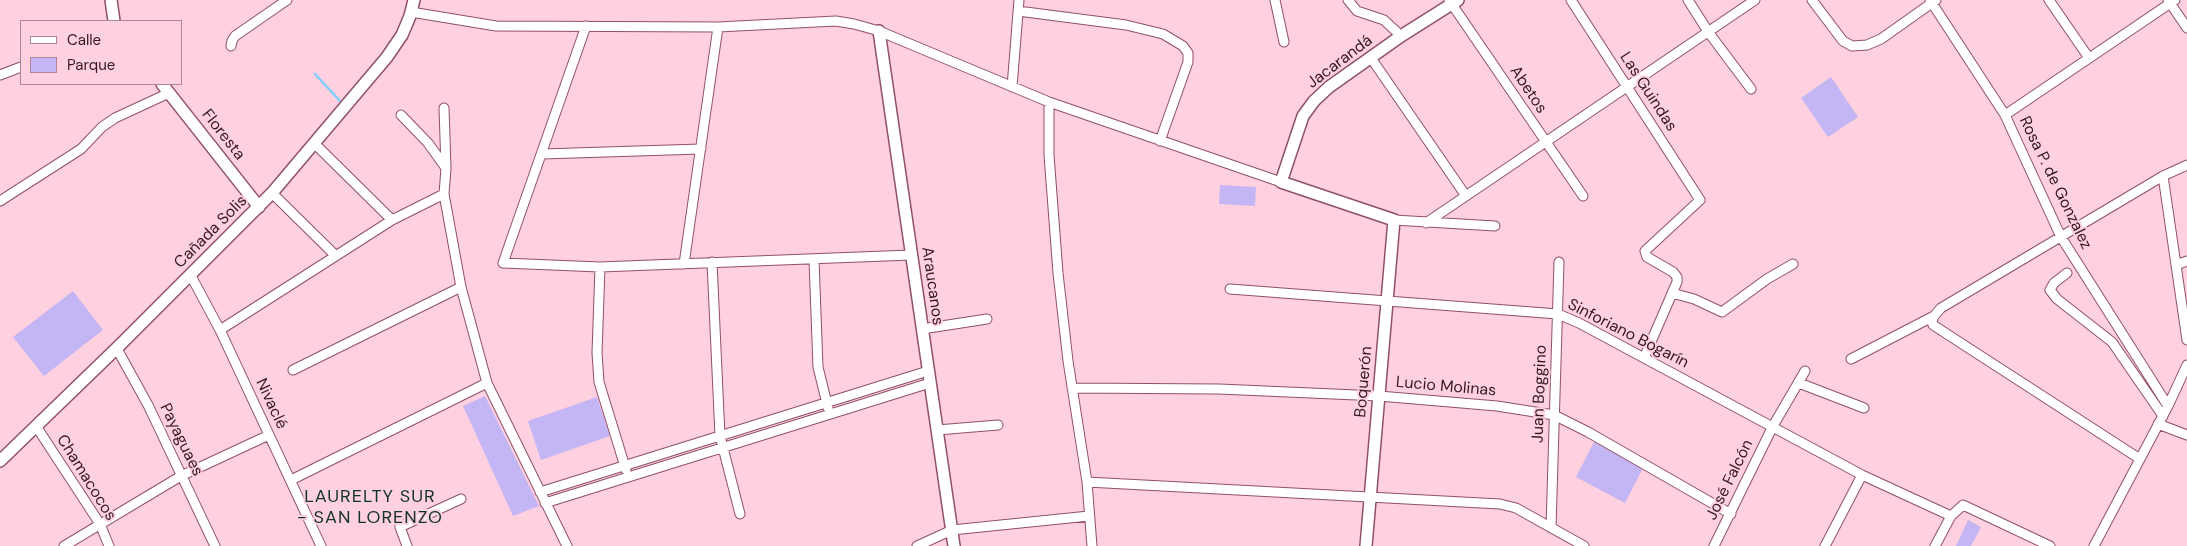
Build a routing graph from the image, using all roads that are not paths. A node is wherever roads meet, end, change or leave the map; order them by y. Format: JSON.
{"nodes":[{"id":1,"x":111,"y":0,"type":"edge"},
{"id":2,"x":287,"y":0,"type":"edge"},
{"id":3,"x":414,"y":0,"type":"edge"},
{"id":4,"x":1018,"y":0,"type":"edge"},
{"id":5,"x":1275,"y":0,"type":"edge"},
{"id":6,"x":1348,"y":0,"type":"edge"},
{"id":7,"x":1570,"y":0,"type":"edge"},
{"id":8,"x":1688,"y":0,"type":"edge"},
{"id":9,"x":1755,"y":0,"type":"edge"},
{"id":10,"x":1812,"y":0,"type":"edge"},
{"id":11,"x":2050,"y":0,"type":"edge"},
{"id":12,"x":1453,"y":1,"type":"edge"},
{"id":13,"x":1932,"y":1,"type":"edge"},
{"id":14,"x":2171,"y":1,"type":"edge"},
{"id":15,"x":1018,"y":11,"type":"junction"},
{"id":16,"x":411,"y":12,"type":"junction"},
{"id":17,"x":114,"y":20,"type":"edge"},
{"id":18,"x":586,"y":26,"type":"junction"},
{"id":19,"x":718,"y":27,"type":"junction"},
{"id":20,"x":2187,"y":28,"type":"edge"},
{"id":21,"x":879,"y":31,"type":"junction"},
{"id":22,"x":1709,"y":32,"type":"junction"},
{"id":23,"x":1401,"y":36,"type":"junction"},
{"id":24,"x":1284,"y":42,"type":"dead end"},
{"id":25,"x":231,"y":46,"type":"dead end"},
{"id":26,"x":1371,"y":58,"type":"junction"},
{"id":27,"x":2089,"y":58,"type":"junction"},
{"id":28,"x":20,"y":67,"type":"edge"},
{"id":29,"x":0,"y":74,"type":"edge"},
{"id":30,"x":1627,"y":85,"type":"junction"},
{"id":31,"x":1012,"y":87,"type":"junction"},
{"id":32,"x":165,"y":88,"type":"edge"},
{"id":33,"x":1752,"y":89,"type":"dead end"},
{"id":34,"x":1049,"y":102,"type":"junction"},
{"id":35,"x":444,"y":108,"type":"dead end"},
{"id":36,"x":401,"y":114,"type":"dead end"},
{"id":37,"x":2005,"y":116,"type":"junction"},
{"id":38,"x":1160,"y":141,"type":"junction"},
{"id":39,"x":314,"y":143,"type":"junction"},
{"id":40,"x":1545,"y":143,"type":"junction"},
{"id":41,"x":701,"y":149,"type":"junction"},
{"id":42,"x":542,"y":154,"type":"junction"},
{"id":43,"x":2187,"y":165,"type":"edge"},
{"id":44,"x":446,"y":168,"type":"junction"},
{"id":45,"x":2163,"y":176,"type":"junction"},
{"id":46,"x":1281,"y":182,"type":"junction"},
{"id":47,"x":272,"y":193,"type":"junction"},
{"id":48,"x":444,"y":194,"type":"junction"},
{"id":49,"x":1466,"y":196,"type":"junction"},
{"id":50,"x":1583,"y":196,"type":"dead end"},
{"id":51,"x":0,"y":201,"type":"edge"},
{"id":52,"x":259,"y":207,"type":"junction"},
{"id":53,"x":392,"y":220,"type":"junction"},
{"id":54,"x":1394,"y":220,"type":"junction"},
{"id":55,"x":1426,"y":223,"type":"junction"},
{"id":56,"x":1495,"y":226,"type":"dead end"},
{"id":57,"x":2061,"y":237,"type":"junction"},
{"id":58,"x":912,"y":255,"type":"junction"},
{"id":59,"x":336,"y":256,"type":"junction"},
{"id":60,"x":814,"y":260,"type":"junction"},
{"id":61,"x":2187,"y":261,"type":"edge"},
{"id":62,"x":712,"y":262,"type":"junction"},
{"id":63,"x":1559,"y":262,"type":"dead end"},
{"id":64,"x":684,"y":264,"type":"junction"},
{"id":65,"x":1792,"y":264,"type":"dead end"},
{"id":66,"x":2176,"y":265,"type":"junction"},
{"id":67,"x":600,"y":267,"type":"junction"},
{"id":68,"x":2068,"y":273,"type":"dead end"},
{"id":69,"x":191,"y":276,"type":"junction"},
{"id":70,"x":461,"y":287,"type":"junction"},
{"id":71,"x":1230,"y":288,"type":"dead end"},
{"id":72,"x":1672,"y":293,"type":"junction"},
{"id":73,"x":1387,"y":302,"type":"junction"},
{"id":74,"x":1558,"y":314,"type":"junction"},
{"id":75,"x":1934,"y":316,"type":"junction"},
{"id":76,"x":987,"y":319,"type":"dead end"},
{"id":77,"x":922,"y":329,"type":"junction"},
{"id":78,"x":220,"y":330,"type":"junction"},
{"id":79,"x":2187,"y":340,"type":"edge"},
{"id":80,"x":117,"y":349,"type":"junction"},
{"id":81,"x":1644,"y":358,"type":"junction"},
{"id":82,"x":1851,"y":359,"type":"dead end"},
{"id":83,"x":2187,"y":365,"type":"edge"},
{"id":84,"x":293,"y":370,"type":"dead end"},
{"id":85,"x":928,"y":371,"type":"junction"},
{"id":86,"x":1805,"y":371,"type":"dead end"},
{"id":87,"x":1799,"y":382,"type":"junction"},
{"id":88,"x":487,"y":383,"type":"junction"},
{"id":89,"x":930,"y":384,"type":"junction"},
{"id":90,"x":1072,"y":388,"type":"junction"},
{"id":91,"x":1379,"y":396,"type":"junction"},
{"id":92,"x":827,"y":403,"type":"junction"},
{"id":93,"x":2168,"y":406,"type":"junction"},
{"id":94,"x":1864,"y":408,"type":"dead end"},
{"id":95,"x":831,"y":414,"type":"junction"},
{"id":96,"x":1554,"y":415,"type":"junction"},
{"id":97,"x":2161,"y":420,"type":"junction"},
{"id":98,"x":998,"y":425,"type":"dead end"},
{"id":99,"x":36,"y":426,"type":"junction"},
{"id":100,"x":1773,"y":426,"type":"junction"},
{"id":101,"x":937,"y":430,"type":"junction"},
{"id":102,"x":269,"y":435,"type":"junction"},
{"id":103,"x":2187,"y":435,"type":"edge"},
{"id":104,"x":720,"y":436,"type":"junction"},
{"id":105,"x":722,"y":448,"type":"junction"},
{"id":106,"x":2140,"y":459,"type":"junction"},
{"id":107,"x":0,"y":461,"type":"edge"},
{"id":108,"x":624,"y":466,"type":"junction"},
{"id":109,"x":1862,"y":475,"type":"junction"},
{"id":110,"x":181,"y":476,"type":"junction"},
{"id":111,"x":628,"y":477,"type":"junction"},
{"id":112,"x":291,"y":480,"type":"junction"},
{"id":113,"x":1087,"y":482,"type":"junction"},
{"id":114,"x":540,"y":492,"type":"junction"},
{"id":115,"x":1371,"y":496,"type":"junction"},
{"id":116,"x":461,"y":499,"type":"dead end"},
{"id":117,"x":546,"y":503,"type":"junction"},
{"id":118,"x":740,"y":514,"type":"dead end"},
{"id":119,"x":1731,"y":514,"type":"junction"},
{"id":120,"x":1089,"y":516,"type":"junction"},
{"id":121,"x":1951,"y":516,"type":"junction"},
{"id":122,"x":100,"y":524,"type":"junction"},
{"id":123,"x":1551,"y":528,"type":"junction"},
{"id":124,"x":952,"y":530,"type":"junction"},
{"id":125,"x":563,"y":545,"type":"edge"},
{"id":126,"x":64,"y":546,"type":"edge"},
{"id":127,"x":109,"y":546,"type":"edge"},
{"id":128,"x":215,"y":546,"type":"edge"},
{"id":129,"x":321,"y":546,"type":"edge"},
{"id":130,"x":407,"y":546,"type":"edge"},
{"id":131,"x":917,"y":546,"type":"edge"},
{"id":132,"x":954,"y":546,"type":"edge"},
{"id":133,"x":1092,"y":546,"type":"edge"},
{"id":134,"x":1366,"y":546,"type":"edge"},
{"id":135,"x":1584,"y":546,"type":"edge"},
{"id":136,"x":1714,"y":546,"type":"edge"},
{"id":137,"x":1825,"y":546,"type":"edge"},
{"id":138,"x":1935,"y":546,"type":"edge"},
{"id":139,"x":2050,"y":546,"type":"edge"},
{"id":140,"x":2094,"y":546,"type":"edge"}],
"edges":[{"from":1,"to":17,"type":"street"},
{"from":2,"to":25,"type":"street"},
{"from":3,"to":16,"type":"street","name":"Cañada Solis"},
{"from":4,"to":15,"type":"street"},
{"from":5,"to":24,"type":"street"},
{"from":6,"to":23,"type":"street"},
{"from":7,"to":30,"type":"street","name":"Las Guindas"},
{"from":8,"to":22,"type":"street"},
{"from":9,"to":22,"type":"street"},
{"from":10,"to":13,"type":"street"},
{"from":11,"to":27,"type":"street"},
{"from":12,"to":23,"type":"street","name":"Jacarandá"},
{"from":12,"to":40,"type":"street","name":"Abetos"},
{"from":13,"to":37,"type":"street","name":"Rosa P. de Gonzalez"},
{"from":14,"to":20,"type":"street"},
{"from":14,"to":27,"type":"street"},
{"from":15,"to":31,"type":"street"},
{"from":15,"to":38,"type":"street"},
{"from":16,"to":18,"type":"street"},
{"from":16,"to":39,"type":"street","name":"Cañada Solis"},
{"from":18,"to":19,"type":"street"},
{"from":18,"to":42,"type":"street"},
{"from":19,"to":21,"type":"street"},
{"from":19,"to":41,"type":"street"},
{"from":21,"to":31,"type":"street"},
{"from":21,"to":58,"type":"street","name":"Araucanos"},
{"from":22,"to":30,"type":"street"},
{"from":22,"to":33,"type":"street"},
{"from":23,"to":26,"type":"street","name":"Jacarandá"},
{"from":26,"to":46,"type":"street","name":"Jacarandá"},
{"from":26,"to":49,"type":"street"},
{"from":27,"to":37,"type":"street"},
{"from":28,"to":29,"type":"street"},
{"from":30,"to":40,"type":"street"},
{"from":30,"to":72,"type":"street","name":"Las Guindas"},
{"from":31,"to":34,"type":"street"},
{"from":32,"to":51,"type":"street"},
{"from":32,"to":52,"type":"street","name":"Floresta"},
{"from":34,"to":38,"type":"street"},
{"from":34,"to":90,"type":"street"},
{"from":35,"to":44,"type":"street"},
{"from":36,"to":44,"type":"street"},
{"from":37,"to":57,"type":"street","name":"Rosa P. de Gonzalez"},
{"from":38,"to":46,"type":"street"},
{"from":39,"to":47,"type":"street","name":"Cañada Solis"},
{"from":39,"to":53,"type":"street"},
{"from":40,"to":49,"type":"street"},
{"from":40,"to":50,"type":"street","name":"Abetos"},
{"from":41,"to":42,"type":"street"},
{"from":41,"to":64,"type":"street"},
{"from":42,"to":67,"type":"street"},
{"from":43,"to":45,"type":"street"},
{"from":44,"to":48,"type":"street"},
{"from":45,"to":57,"type":"street"},
{"from":45,"to":66,"type":"street"},
{"from":46,"to":54,"type":"street"},
{"from":47,"to":52,"type":"street","name":"Cañada Solis"},
{"from":47,"to":59,"type":"street"},
{"from":48,"to":53,"type":"street"},
{"from":48,"to":70,"type":"street"},
{"from":49,"to":55,"type":"street"},
{"from":52,"to":69,"type":"street","name":"Cañada Solis"},
{"from":53,"to":59,"type":"street"},
{"from":54,"to":55,"type":"street"},
{"from":54,"to":73,"type":"street","name":"Boquerón"},
{"from":55,"to":56,"type":"street"},
{"from":57,"to":75,"type":"street"},
{"from":57,"to":93,"type":"street","name":"Rosa P. de Gonzalez"},
{"from":58,"to":60,"type":"street"},
{"from":58,"to":77,"type":"street","name":"Araucanos"},
{"from":59,"to":78,"type":"street"},
{"from":60,"to":62,"type":"street"},
{"from":60,"to":92,"type":"street"},
{"from":61,"to":66,"type":"street"},
{"from":62,"to":64,"type":"street"},
{"from":62,"to":104,"type":"street"},
{"from":63,"to":74,"type":"street","name":"Juan Boggino"},
{"from":64,"to":67,"type":"street"},
{"from":65,"to":72,"type":"street"},
{"from":66,"to":79,"type":"street"},
{"from":67,"to":108,"type":"street"},
{"from":68,"to":97,"type":"street"},
{"from":69,"to":78,"type":"street","name":"Nivaclé"},
{"from":69,"to":80,"type":"street","name":"Cañada Solis"},
{"from":70,"to":84,"type":"street"},
{"from":70,"to":88,"type":"street"},
{"from":71,"to":73,"type":"street","name":"Sinforiano Bogarín"},
{"from":72,"to":81,"type":"street"},
{"from":73,"to":74,"type":"street","name":"Sinforiano Bogarín"},
{"from":73,"to":91,"type":"street","name":"Boquerón"},
{"from":74,"to":81,"type":"street","name":"Sinforiano Bogarín"},
{"from":74,"to":96,"type":"street","name":"Juan Boggino"},
{"from":75,"to":82,"type":"street"},
{"from":75,"to":106,"type":"street"},
{"from":76,"to":77,"type":"street"},
{"from":77,"to":85,"type":"street","name":"Araucanos"},
{"from":78,"to":102,"type":"street","name":"Nivaclé"},
{"from":80,"to":99,"type":"street","name":"Cañada Solis"},
{"from":80,"to":110,"type":"street","name":"Payaguaes"},
{"from":81,"to":100,"type":"street","name":"Sinforiano Bogarín"},
{"from":83,"to":93,"type":"street"},
{"from":85,"to":89,"type":"street","name":"Araucanos"},
{"from":85,"to":92,"type":"street"},
{"from":86,"to":87,"type":"street","name":"José Falcón"},
{"from":87,"to":94,"type":"street"},
{"from":87,"to":100,"type":"street","name":"José Falcón"},
{"from":88,"to":112,"type":"street"},
{"from":88,"to":114,"type":"street"},
{"from":89,"to":95,"type":"street"},
{"from":89,"to":101,"type":"street","name":"Araucanos"},
{"from":90,"to":91,"type":"street","name":"Lucio Molinas"},
{"from":90,"to":113,"type":"street"},
{"from":91,"to":96,"type":"street","name":"Lucio Molinas"},
{"from":91,"to":115,"type":"street","name":"Boquerón"},
{"from":92,"to":95,"type":"street"},
{"from":92,"to":104,"type":"street"},
{"from":93,"to":97,"type":"street"},
{"from":95,"to":105,"type":"street"},
{"from":96,"to":119,"type":"street","name":"Lucio Molinas"},
{"from":96,"to":123,"type":"street","name":"Juan Boggino"},
{"from":97,"to":103,"type":"street"},
{"from":97,"to":106,"type":"street"},
{"from":98,"to":101,"type":"street"},
{"from":99,"to":107,"type":"street","name":"Cañada Solis"},
{"from":99,"to":122,"type":"street","name":"Chamacocos"},
{"from":100,"to":109,"type":"street","name":"Sinforiano Bogarín"},
{"from":100,"to":119,"type":"street","name":"José Falcón"},
{"from":101,"to":124,"type":"street","name":"Araucanos"},
{"from":102,"to":110,"type":"street"},
{"from":102,"to":112,"type":"street","name":"Nivaclé"},
{"from":104,"to":105,"type":"street"},
{"from":104,"to":108,"type":"street"},
{"from":105,"to":111,"type":"street"},
{"from":105,"to":118,"type":"street"},
{"from":106,"to":140,"type":"street"},
{"from":108,"to":111,"type":"street"},
{"from":108,"to":114,"type":"street"},
{"from":109,"to":121,"type":"street","name":"Sinforiano Bogarín"},
{"from":109,"to":137,"type":"street"},
{"from":110,"to":122,"type":"street"},
{"from":110,"to":128,"type":"street","name":"Payaguaes"},
{"from":111,"to":117,"type":"street"},
{"from":112,"to":129,"type":"street","name":"Nivaclé"},
{"from":113,"to":115,"type":"street"},
{"from":113,"to":120,"type":"street"},
{"from":114,"to":117,"type":"street"},
{"from":115,"to":123,"type":"street"},
{"from":115,"to":134,"type":"street","name":"Boquerón"},
{"from":116,"to":130,"type":"street"},
{"from":117,"to":125,"type":"street"},
{"from":119,"to":136,"type":"street","name":"José Falcón"},
{"from":120,"to":124,"type":"street"},
{"from":120,"to":133,"type":"street"},
{"from":121,"to":138,"type":"street"},
{"from":121,"to":139,"type":"street"},
{"from":122,"to":126,"type":"street"},
{"from":122,"to":127,"type":"street","name":"Chamacocos"},
{"from":123,"to":135,"type":"street"},
{"from":124,"to":131,"type":"street"},
{"from":124,"to":132,"type":"street","name":"Araucanos"}]}
